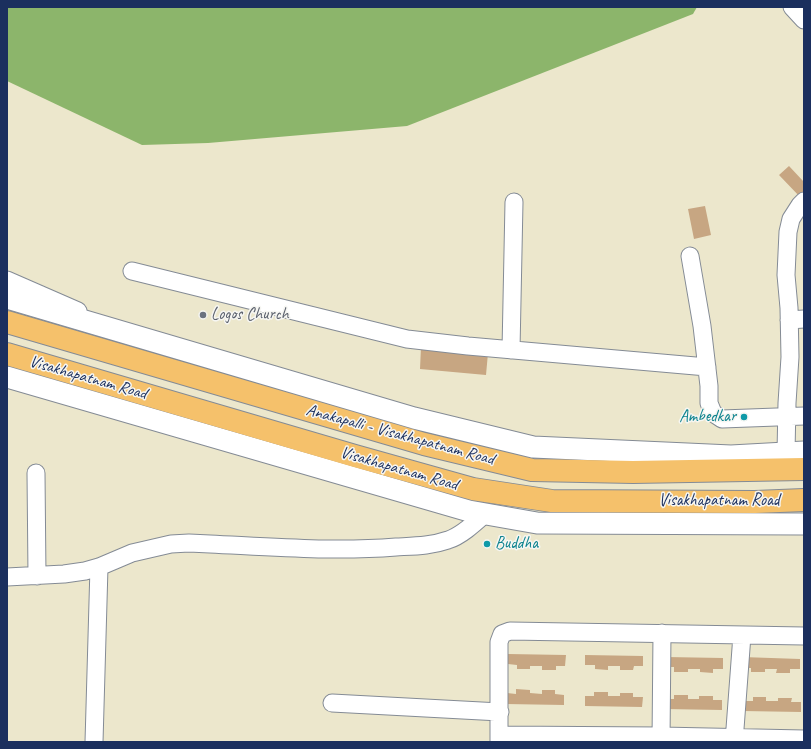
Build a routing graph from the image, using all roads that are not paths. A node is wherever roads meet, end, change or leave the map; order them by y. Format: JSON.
{"nodes":[{"id":1,"x":792,"y":7,"type":"edge"},
{"id":2,"x":804,"y":20,"type":"edge"},
{"id":3,"x":514,"y":202,"type":"dead end"},
{"id":4,"x":803,"y":204,"type":"edge"},
{"id":5,"x":690,"y":256,"type":"dead end"},
{"id":6,"x":132,"y":271,"type":"dead end"},
{"id":7,"x":7,"y":280,"type":"edge"},
{"id":8,"x":7,"y":298,"type":"edge"},
{"id":9,"x":797,"y":319,"type":"edge"},
{"id":10,"x":7,"y":322,"type":"edge"},
{"id":11,"x":113,"y":329,"type":"junction"},
{"id":12,"x":511,"y":350,"type":"junction"},
{"id":13,"x":7,"y":354,"type":"edge"},
{"id":14,"x":707,"y":367,"type":"junction"},
{"id":15,"x":7,"y":377,"type":"edge"},
{"id":16,"x":787,"y":416,"type":"junction"},
{"id":17,"x":804,"y":416,"type":"edge"},
{"id":18,"x":795,"y":453,"type":"edge"},
{"id":19,"x":804,"y":469,"type":"edge"},
{"id":20,"x":36,"y":473,"type":"dead end"},
{"id":21,"x":804,"y":500,"type":"edge"},
{"id":22,"x":485,"y":514,"type":"junction"},
{"id":23,"x":804,"y":524,"type":"edge"},
{"id":24,"x":99,"y":567,"type":"junction"},
{"id":25,"x":37,"y":576,"type":"junction"},
{"id":26,"x":7,"y":577,"type":"edge"},
{"id":27,"x":662,"y":633,"type":"junction"},
{"id":28,"x":742,"y":635,"type":"junction"},
{"id":29,"x":804,"y":636,"type":"edge"},
{"id":30,"x":332,"y":703,"type":"dead end"},
{"id":31,"x":500,"y":712,"type":"junction"},
{"id":32,"x":499,"y":738,"type":"edge"},
{"id":33,"x":582,"y":738,"type":"edge"},
{"id":34,"x":661,"y":739,"type":"edge"},
{"id":35,"x":804,"y":739,"type":"edge"},
{"id":36,"x":734,"y":740,"type":"edge"},
{"id":37,"x":94,"y":742,"type":"edge"}],
"edges":[{"from":1,"to":2,"type":"street"},
{"from":3,"to":12,"type":"street"},
{"from":4,"to":9,"type":"street"},
{"from":5,"to":14,"type":"street"},
{"from":6,"to":12,"type":"street"},
{"from":7,"to":11,"type":"street"},
{"from":8,"to":11,"type":"street"},
{"from":9,"to":16,"type":"street"},
{"from":10,"to":19,"type":"main road","name":"Anakapalli - Visakhapatnam Road"},
{"from":11,"to":18,"type":"street"},
{"from":12,"to":14,"type":"street"},
{"from":13,"to":21,"type":"main road","name":"Visakhapatnam Road"},
{"from":14,"to":16,"type":"street"},
{"from":15,"to":22,"type":"street"},
{"from":16,"to":17,"type":"street"},
{"from":16,"to":18,"type":"street"},
{"from":20,"to":25,"type":"street"},
{"from":22,"to":23,"type":"street"},
{"from":22,"to":24,"type":"street"},
{"from":24,"to":25,"type":"street"},
{"from":24,"to":37,"type":"street"},
{"from":25,"to":26,"type":"street"},
{"from":27,"to":28,"type":"street"},
{"from":27,"to":31,"type":"street"},
{"from":27,"to":34,"type":"street"},
{"from":28,"to":29,"type":"street"},
{"from":28,"to":36,"type":"street"},
{"from":30,"to":31,"type":"street"},
{"from":31,"to":32,"type":"street"},
{"from":32,"to":33,"type":"street"},
{"from":33,"to":34,"type":"street"},
{"from":34,"to":36,"type":"street"},
{"from":35,"to":36,"type":"street"}]}
